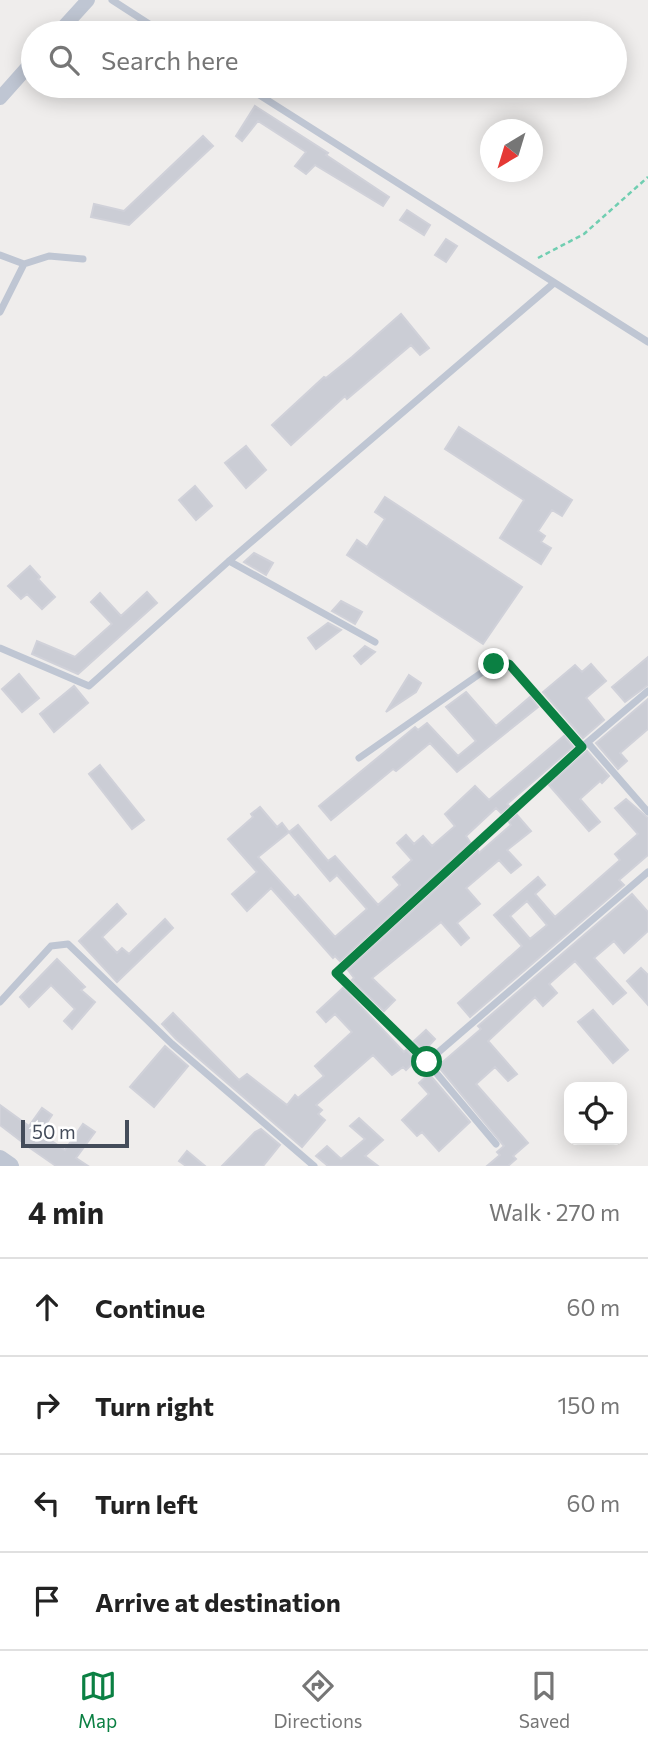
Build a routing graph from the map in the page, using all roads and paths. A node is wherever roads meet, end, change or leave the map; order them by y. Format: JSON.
{"nodes":[{"id":1,"x":88,"y":0,"type":"edge"},
{"id":2,"x":112,"y":0,"type":"edge"},
{"id":3,"x":69,"y":21,"type":"edge"},
{"id":4,"x":144,"y":21,"type":"edge"},
{"id":5,"x":21,"y":74,"type":"edge"},
{"id":6,"x":0,"y":97,"type":"edge"},
{"id":7,"x":264,"y":98,"type":"edge"},
{"id":8,"x":648,"y":177,"type":"edge"},
{"id":9,"x":0,"y":255,"type":"edge"},
{"id":10,"x":83,"y":259,"type":"dead end"},
{"id":11,"x":24,"y":264,"type":"junction"},
{"id":12,"x":526,"y":264,"type":"junction"},
{"id":13,"x":554,"y":283,"type":"junction"},
{"id":14,"x":0,"y":312,"type":"edge"},
{"id":15,"x":648,"y":342,"type":"edge"},
{"id":16,"x":229,"y":561,"type":"junction"},
{"id":17,"x":375,"y":642,"type":"dead end"},
{"id":18,"x":0,"y":648,"type":"edge"},
{"id":19,"x":648,"y":691,"type":"edge"},
{"id":20,"x":585,"y":745,"type":"junction"},
{"id":21,"x":359,"y":758,"type":"dead end"},
{"id":22,"x":648,"y":812,"type":"edge"},
{"id":23,"x":648,"y":872,"type":"edge"},
{"id":24,"x":0,"y":1002,"type":"edge"},
{"id":25,"x":427,"y":1062,"type":"junction"},
{"id":26,"x":496,"y":1144,"type":"dead end"},
{"id":27,"x":0,"y":1158,"type":"edge"},
{"id":28,"x":10,"y":1166,"type":"edge"},
{"id":29,"x":314,"y":1166,"type":"edge"}],
"edges":[{"from":1,"to":3,"type":"street"},
{"from":2,"to":4,"type":"lane"},
{"from":5,"to":6,"type":"street"},
{"from":7,"to":12,"type":"lane"},
{"from":8,"to":12,"type":"path"},
{"from":9,"to":11,"type":"lane"},
{"from":10,"to":11,"type":"lane"},
{"from":11,"to":14,"type":"lane"},
{"from":12,"to":13,"type":"lane"},
{"from":13,"to":15,"type":"lane"},
{"from":13,"to":16,"type":"lane"},
{"from":16,"to":17,"type":"lane"},
{"from":16,"to":18,"type":"lane"},
{"from":19,"to":20,"type":"lane"},
{"from":20,"to":21,"type":"lane"},
{"from":20,"to":22,"type":"lane"},
{"from":20,"to":25,"type":"lane"},
{"from":23,"to":25,"type":"lane"},
{"from":24,"to":29,"type":"lane"},
{"from":25,"to":26,"type":"lane"},
{"from":27,"to":28,"type":"street"}]}
